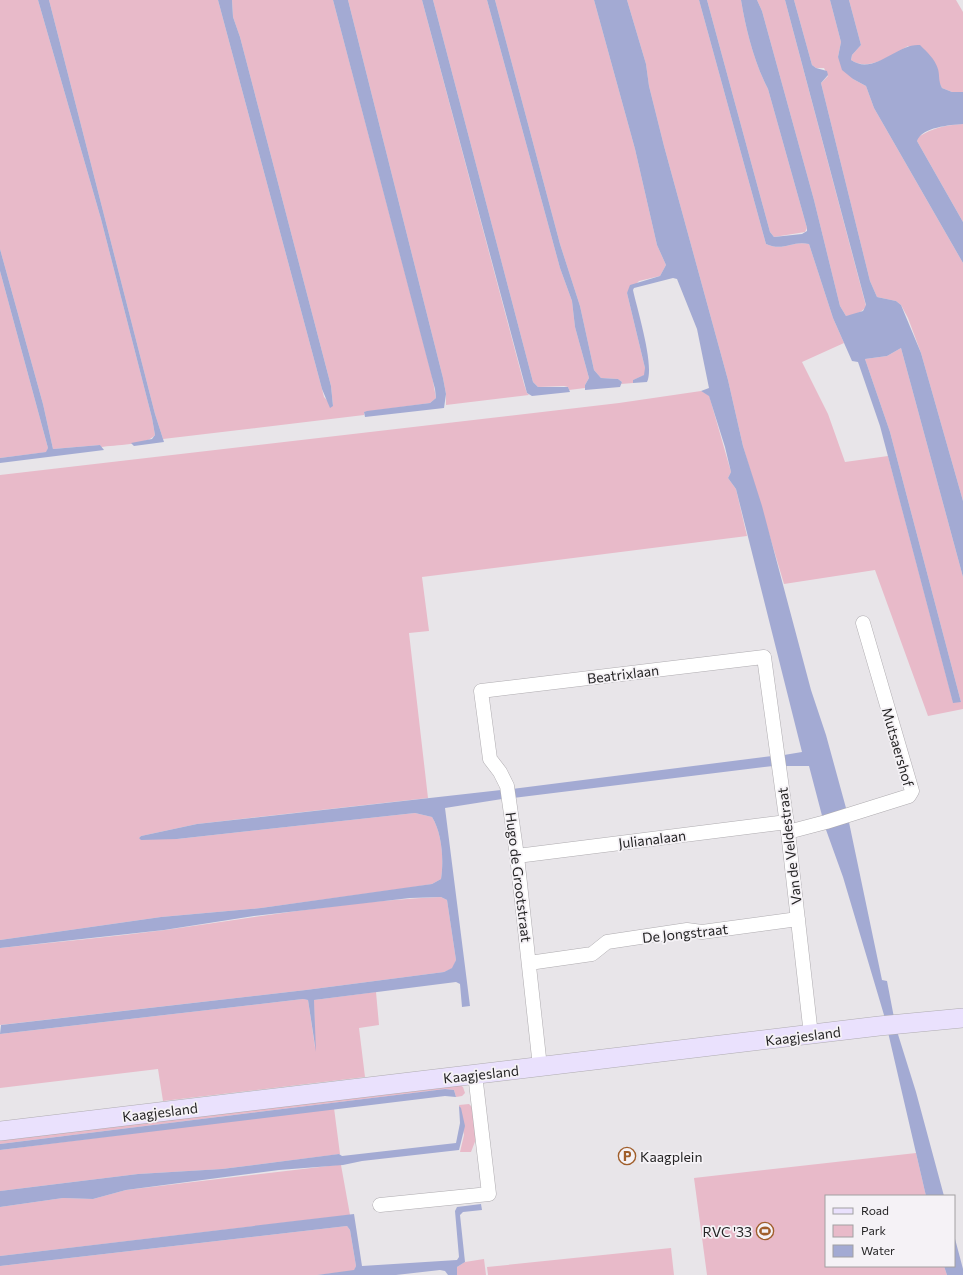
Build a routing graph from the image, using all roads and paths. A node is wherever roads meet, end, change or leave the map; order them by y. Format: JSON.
{"nodes":[{"id":1,"x":863,"y":623,"type":"dead end"},
{"id":2,"x":764,"y":657,"type":"joint"},
{"id":3,"x":481,"y":691,"type":"joint"},
{"id":4,"x":788,"y":827,"type":"junction"},
{"id":5,"x":517,"y":856,"type":"junction"},
{"id":6,"x":798,"y":920,"type":"junction"},
{"id":7,"x":529,"y":963,"type":"junction"},
{"id":8,"x":963,"y":1018,"type":"edge"},
{"id":9,"x":811,"y":1035,"type":"junction"},
{"id":10,"x":540,"y":1067,"type":"junction"},
{"id":11,"x":475,"y":1074,"type":"junction"},
{"id":12,"x":0,"y":1131,"type":"edge"},
{"id":13,"x":380,"y":1205,"type":"dead end"}],
"edges":[{"from":1,"to":4,"type":"street","name":"Mutsaershof"},
{"from":2,"to":3,"type":"street","name":"Beatrixlaan"},
{"from":2,"to":4,"type":"street","name":"Van de Veldestraat"},
{"from":3,"to":5,"type":"street","name":"Hugo de Grootstraat"},
{"from":4,"to":5,"type":"street","name":"Julianalaan"},
{"from":4,"to":6,"type":"street","name":"Van de Veldestraat"},
{"from":5,"to":7,"type":"street","name":"Hugo de Grootstraat"},
{"from":6,"to":7,"type":"street","name":"De Jongstraat"},
{"from":6,"to":9,"type":"street","name":"Van de Veldestraat"},
{"from":7,"to":10,"type":"street","name":"Hugo de Grootstraat"},
{"from":8,"to":9,"type":"street","name":"Kaagjesland"},
{"from":9,"to":10,"type":"street","name":"Kaagjesland"},
{"from":10,"to":11,"type":"street","name":"Kaagjesland"},
{"from":11,"to":12,"type":"street","name":"Kaagjesland"},
{"from":11,"to":13,"type":"street"}]}
